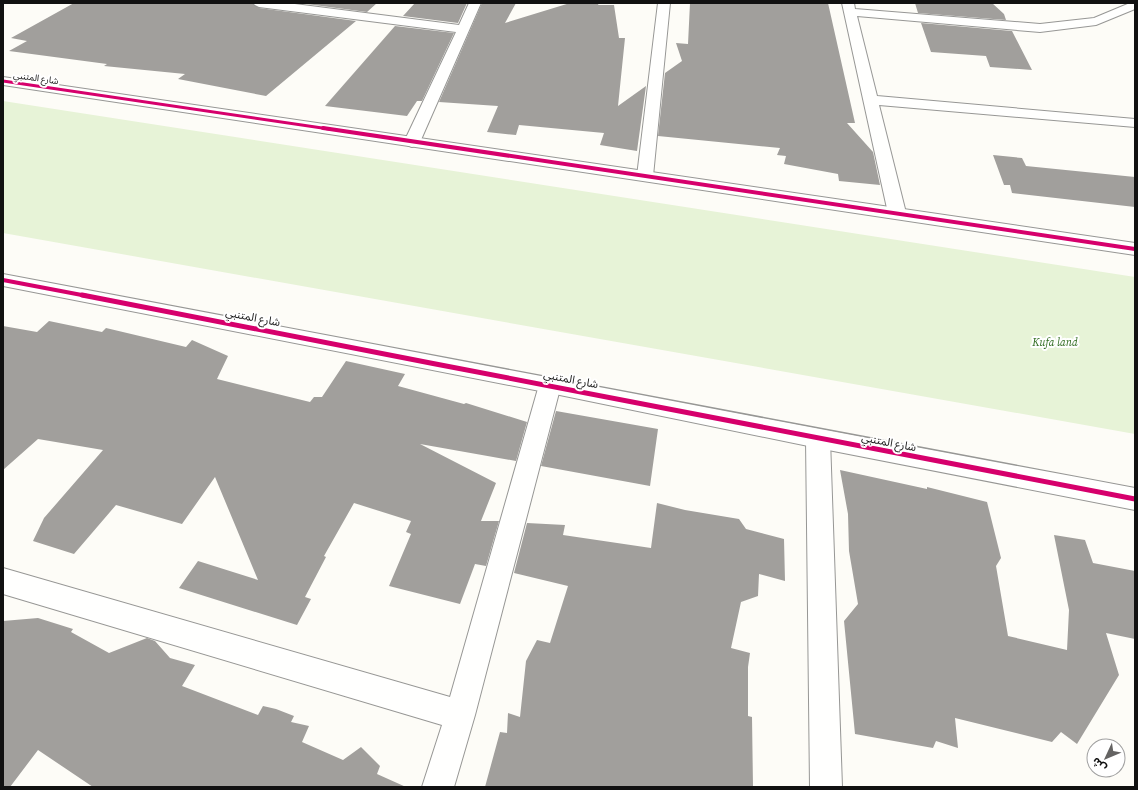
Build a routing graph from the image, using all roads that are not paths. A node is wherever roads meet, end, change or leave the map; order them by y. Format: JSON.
{"nodes":[{"id":1,"x":259,"y":3,"type":"edge"},
{"id":2,"x":475,"y":3,"type":"edge"},
{"id":3,"x":664,"y":3,"type":"edge"},
{"id":4,"x":1135,"y":5,"type":"edge"},
{"id":5,"x":850,"y":8,"type":"edge"},
{"id":6,"x":464,"y":29,"type":"junction"},
{"id":7,"x":3,"y":81,"type":"edge"},
{"id":8,"x":871,"y":100,"type":"junction"},
{"id":9,"x":1135,"y":123,"type":"edge"},
{"id":10,"x":412,"y":142,"type":"junction"},
{"id":11,"x":645,"y":176,"type":"junction"},
{"id":12,"x":897,"y":213,"type":"junction"},
{"id":13,"x":1135,"y":249,"type":"edge"},
{"id":14,"x":3,"y":280,"type":"edge"},
{"id":15,"x":550,"y":384,"type":"junction"},
{"id":16,"x":818,"y":439,"type":"junction"},
{"id":17,"x":1135,"y":499,"type":"edge"},
{"id":18,"x":3,"y":581,"type":"edge"},
{"id":19,"x":460,"y":715,"type":"junction"},
{"id":20,"x":438,"y":787,"type":"edge"},
{"id":21,"x":826,"y":787,"type":"edge"}],
"edges":[{"from":1,"to":6,"type":"street"},
{"from":2,"to":6,"type":"street"},
{"from":3,"to":11,"type":"street"},
{"from":4,"to":5,"type":"street"},
{"from":5,"to":8,"type":"street"},
{"from":6,"to":10,"type":"street"},
{"from":7,"to":10,"type":"street","name":"شارع المتنبي"},
{"from":8,"to":9,"type":"street"},
{"from":8,"to":12,"type":"street"},
{"from":10,"to":11,"type":"street","name":"شارع المتنبي"},
{"from":11,"to":12,"type":"street","name":"شارع المتنبي"},
{"from":12,"to":13,"type":"street","name":"شارع المتنبي"},
{"from":14,"to":15,"type":"street","name":"شارع المتنبي"},
{"from":15,"to":16,"type":"street","name":"شارع المتنبي"},
{"from":15,"to":19,"type":"street"},
{"from":16,"to":17,"type":"street","name":"شارع المتنبي"},
{"from":16,"to":21,"type":"street"},
{"from":18,"to":19,"type":"street"},
{"from":19,"to":20,"type":"street"}]}
